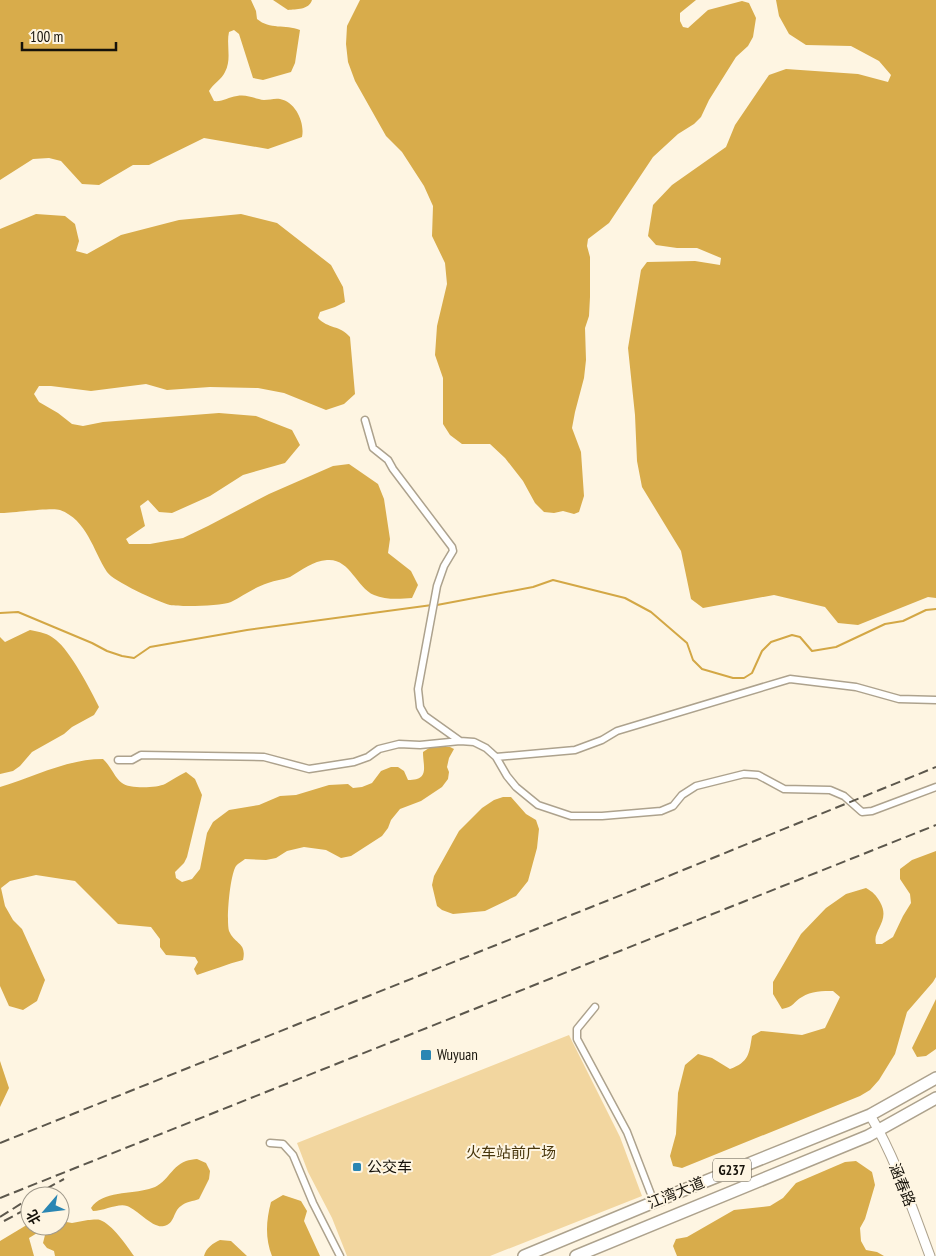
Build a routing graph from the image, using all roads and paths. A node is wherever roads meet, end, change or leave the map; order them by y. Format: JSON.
{"nodes":[{"id":1,"x":366,"y":420,"type":"dead end"},
{"id":2,"x":936,"y":700,"type":"edge"},
{"id":3,"x":460,"y":741,"type":"junction"},
{"id":4,"x":496,"y":757,"type":"junction"},
{"id":5,"x":118,"y":760,"type":"dead end"},
{"id":6,"x":936,"y":787,"type":"edge"},
{"id":7,"x":595,"y":1007,"type":"dead end"},
{"id":8,"x":936,"y":1078,"type":"edge"},
{"id":9,"x":936,"y":1098,"type":"edge"},
{"id":10,"x":870,"y":1115,"type":"junction"},
{"id":11,"x":879,"y":1130,"type":"junction"},
{"id":12,"x":270,"y":1143,"type":"dead end"},
{"id":13,"x":654,"y":1202,"type":"junction"},
{"id":14,"x":340,"y":1256,"type":"edge"},
{"id":15,"x":524,"y":1256,"type":"edge"},
{"id":16,"x":576,"y":1256,"type":"edge"},
{"id":17,"x":930,"y":1256,"type":"edge"}],
"edges":[{"from":1,"to":3,"type":"street"},
{"from":2,"to":4,"type":"street"},
{"from":3,"to":4,"type":"street"},
{"from":3,"to":5,"type":"street"},
{"from":4,"to":6,"type":"street"},
{"from":7,"to":13,"type":"street"},
{"from":8,"to":10,"type":"highway","name":"江湾大道","number":"G237"},
{"from":9,"to":11,"type":"highway","name":"江湾大道","number":"G237"},
{"from":10,"to":11,"type":"street","name":"涵春路"},
{"from":10,"to":13,"type":"highway","name":"江湾大道","number":"G237"},
{"from":11,"to":16,"type":"highway","name":"江湾大道","number":"G237"},
{"from":11,"to":17,"type":"street","name":"涵春路"},
{"from":12,"to":14,"type":"street"},
{"from":13,"to":15,"type":"highway","name":"江湾大道","number":"G237"}]}
